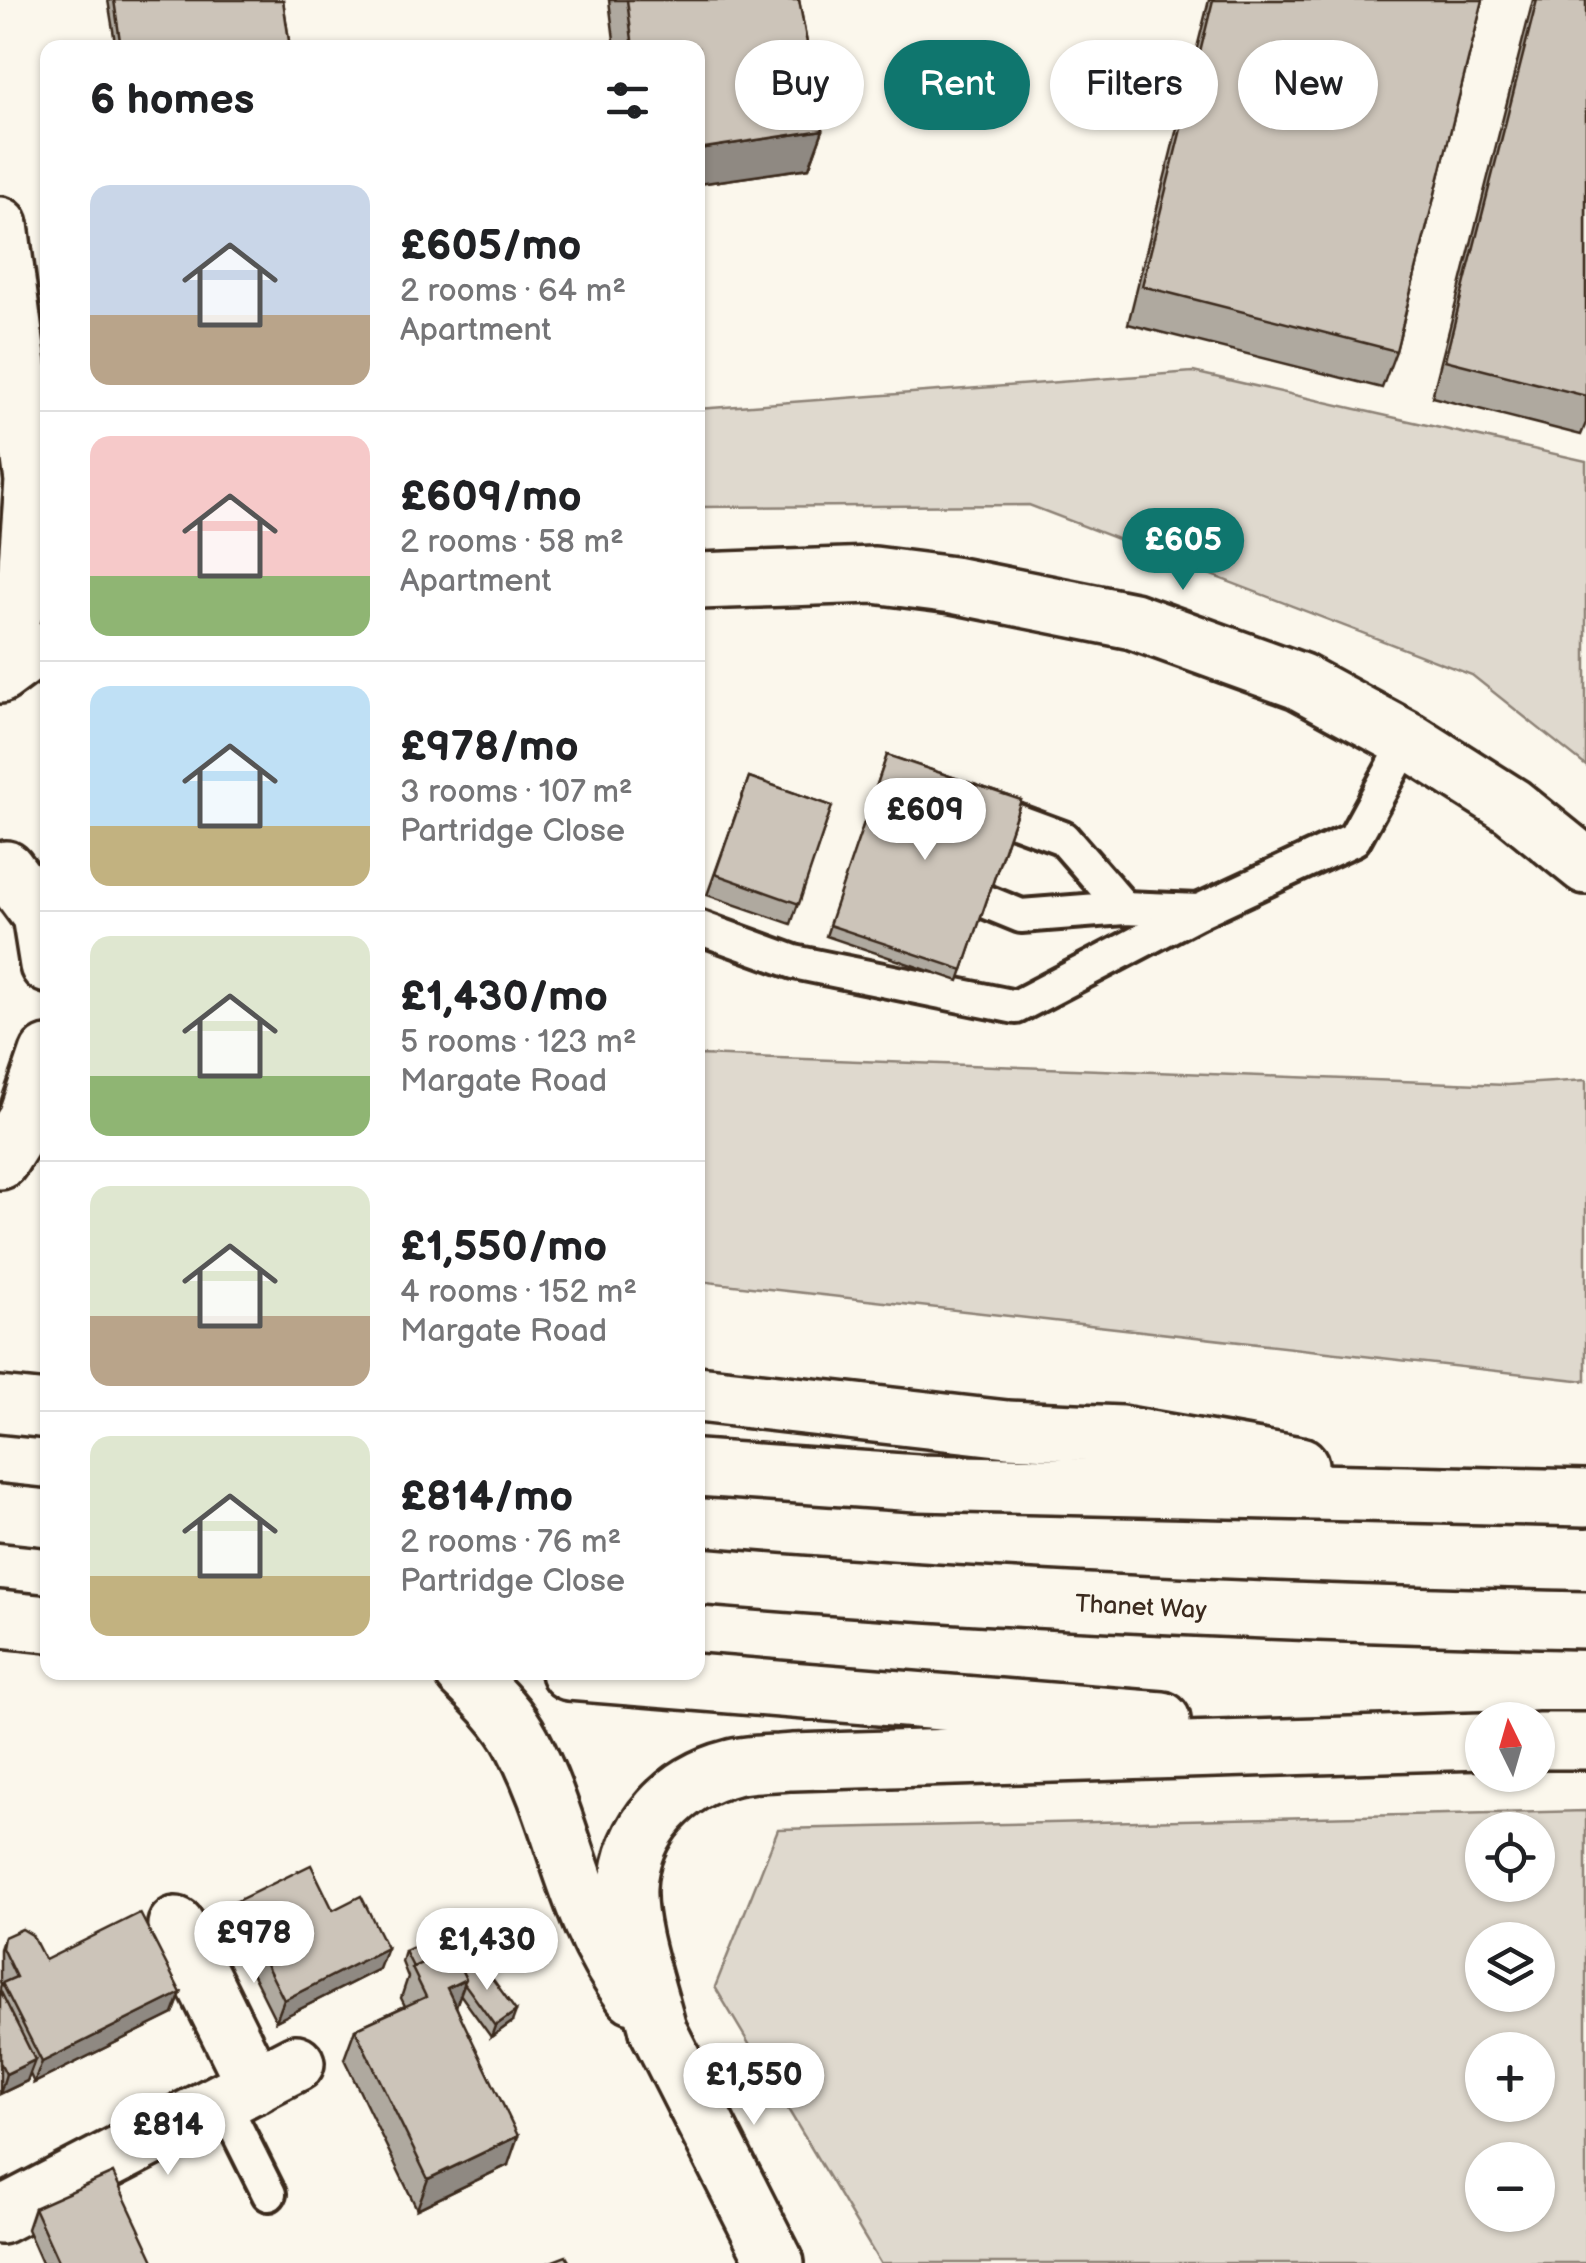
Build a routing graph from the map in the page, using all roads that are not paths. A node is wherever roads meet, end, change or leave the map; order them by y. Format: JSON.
{"nodes":[{"id":1,"x":0,"y":225,"type":"edge"},
{"id":2,"x":40,"y":498,"type":"edge"},
{"id":3,"x":705,"y":581,"type":"edge"},
{"id":4,"x":40,"y":652,"type":"edge"},
{"id":5,"x":0,"y":654,"type":"edge"},
{"id":6,"x":0,"y":674,"type":"edge"},
{"id":7,"x":1408,"y":740,"type":"junction"},
{"id":8,"x":943,"y":794,"type":"edge"},
{"id":9,"x":1586,"y":866,"type":"edge"},
{"id":10,"x":18,"y":873,"type":"edge"},
{"id":11,"x":917,"y":874,"type":"edge"},
{"id":12,"x":1124,"y":908,"type":"junction"},
{"id":13,"x":1199,"y":911,"type":"junction"},
{"id":14,"x":40,"y":914,"type":"edge"},
{"id":15,"x":705,"y":930,"type":"edge"},
{"id":16,"x":40,"y":1077,"type":"edge"},
{"id":17,"x":0,"y":1162,"type":"edge"},
{"id":18,"x":705,"y":1395,"type":"edge"},
{"id":19,"x":0,"y":1405,"type":"edge"},
{"id":20,"x":40,"y":1409,"type":"edge"},
{"id":21,"x":705,"y":1468,"type":"edge"},
{"id":22,"x":1493,"y":1498,"type":"junction"},
{"id":23,"x":1586,"y":1498,"type":"edge"},
{"id":24,"x":0,"y":1513,"type":"edge"},
{"id":25,"x":40,"y":1517,"type":"edge"},
{"id":26,"x":705,"y":1577,"type":"edge"},
{"id":27,"x":0,"y":1619,"type":"edge"},
{"id":28,"x":1586,"y":1620,"type":"edge"},
{"id":29,"x":40,"y":1623,"type":"edge"},
{"id":30,"x":471,"y":1680,"type":"edge"},
{"id":31,"x":672,"y":1680,"type":"edge"},
{"id":32,"x":1456,"y":1741,"type":"edge"},
{"id":33,"x":1555,"y":1741,"type":"edge"},
{"id":34,"x":1586,"y":1741,"type":"edge"},
{"id":35,"x":176,"y":1924,"type":"dead end"},
{"id":36,"x":658,"y":2030,"type":"junction"},
{"id":37,"x":258,"y":2084,"type":"junction"},
{"id":38,"x":269,"y":2194,"type":"dead end"},
{"id":39,"x":0,"y":2216,"type":"edge"},
{"id":40,"x":776,"y":2263,"type":"edge"}],
"edges":[{"from":1,"to":2,"type":"main road"},
{"from":2,"to":5,"type":"main road"},
{"from":3,"to":7,"type":"main road"},
{"from":4,"to":6,"type":"main road"},
{"from":7,"to":9,"type":"main road"},
{"from":7,"to":13,"type":"lane"},
{"from":8,"to":12,"type":"lane"},
{"from":10,"to":14,"type":"main road"},
{"from":11,"to":12,"type":"lane"},
{"from":12,"to":13,"type":"lane"},
{"from":13,"to":15,"type":"lane"},
{"from":16,"to":17,"type":"main road"},
{"from":18,"to":22,"type":"main road"},
{"from":19,"to":20,"type":"main road"},
{"from":21,"to":22,"type":"main road"},
{"from":22,"to":23,"type":"main road"},
{"from":24,"to":25,"type":"main road"},
{"from":26,"to":28,"type":"main road","name":"Thanet Way"},
{"from":27,"to":29,"type":"main road"},
{"from":30,"to":36,"type":"main road"},
{"from":31,"to":32,"type":"main road"},
{"from":32,"to":36,"type":"main road"},
{"from":33,"to":34,"type":"main road"},
{"from":35,"to":37,"type":"main road"},
{"from":36,"to":40,"type":"main road"},
{"from":37,"to":38,"type":"lane"},
{"from":37,"to":39,"type":"main road"}]}
